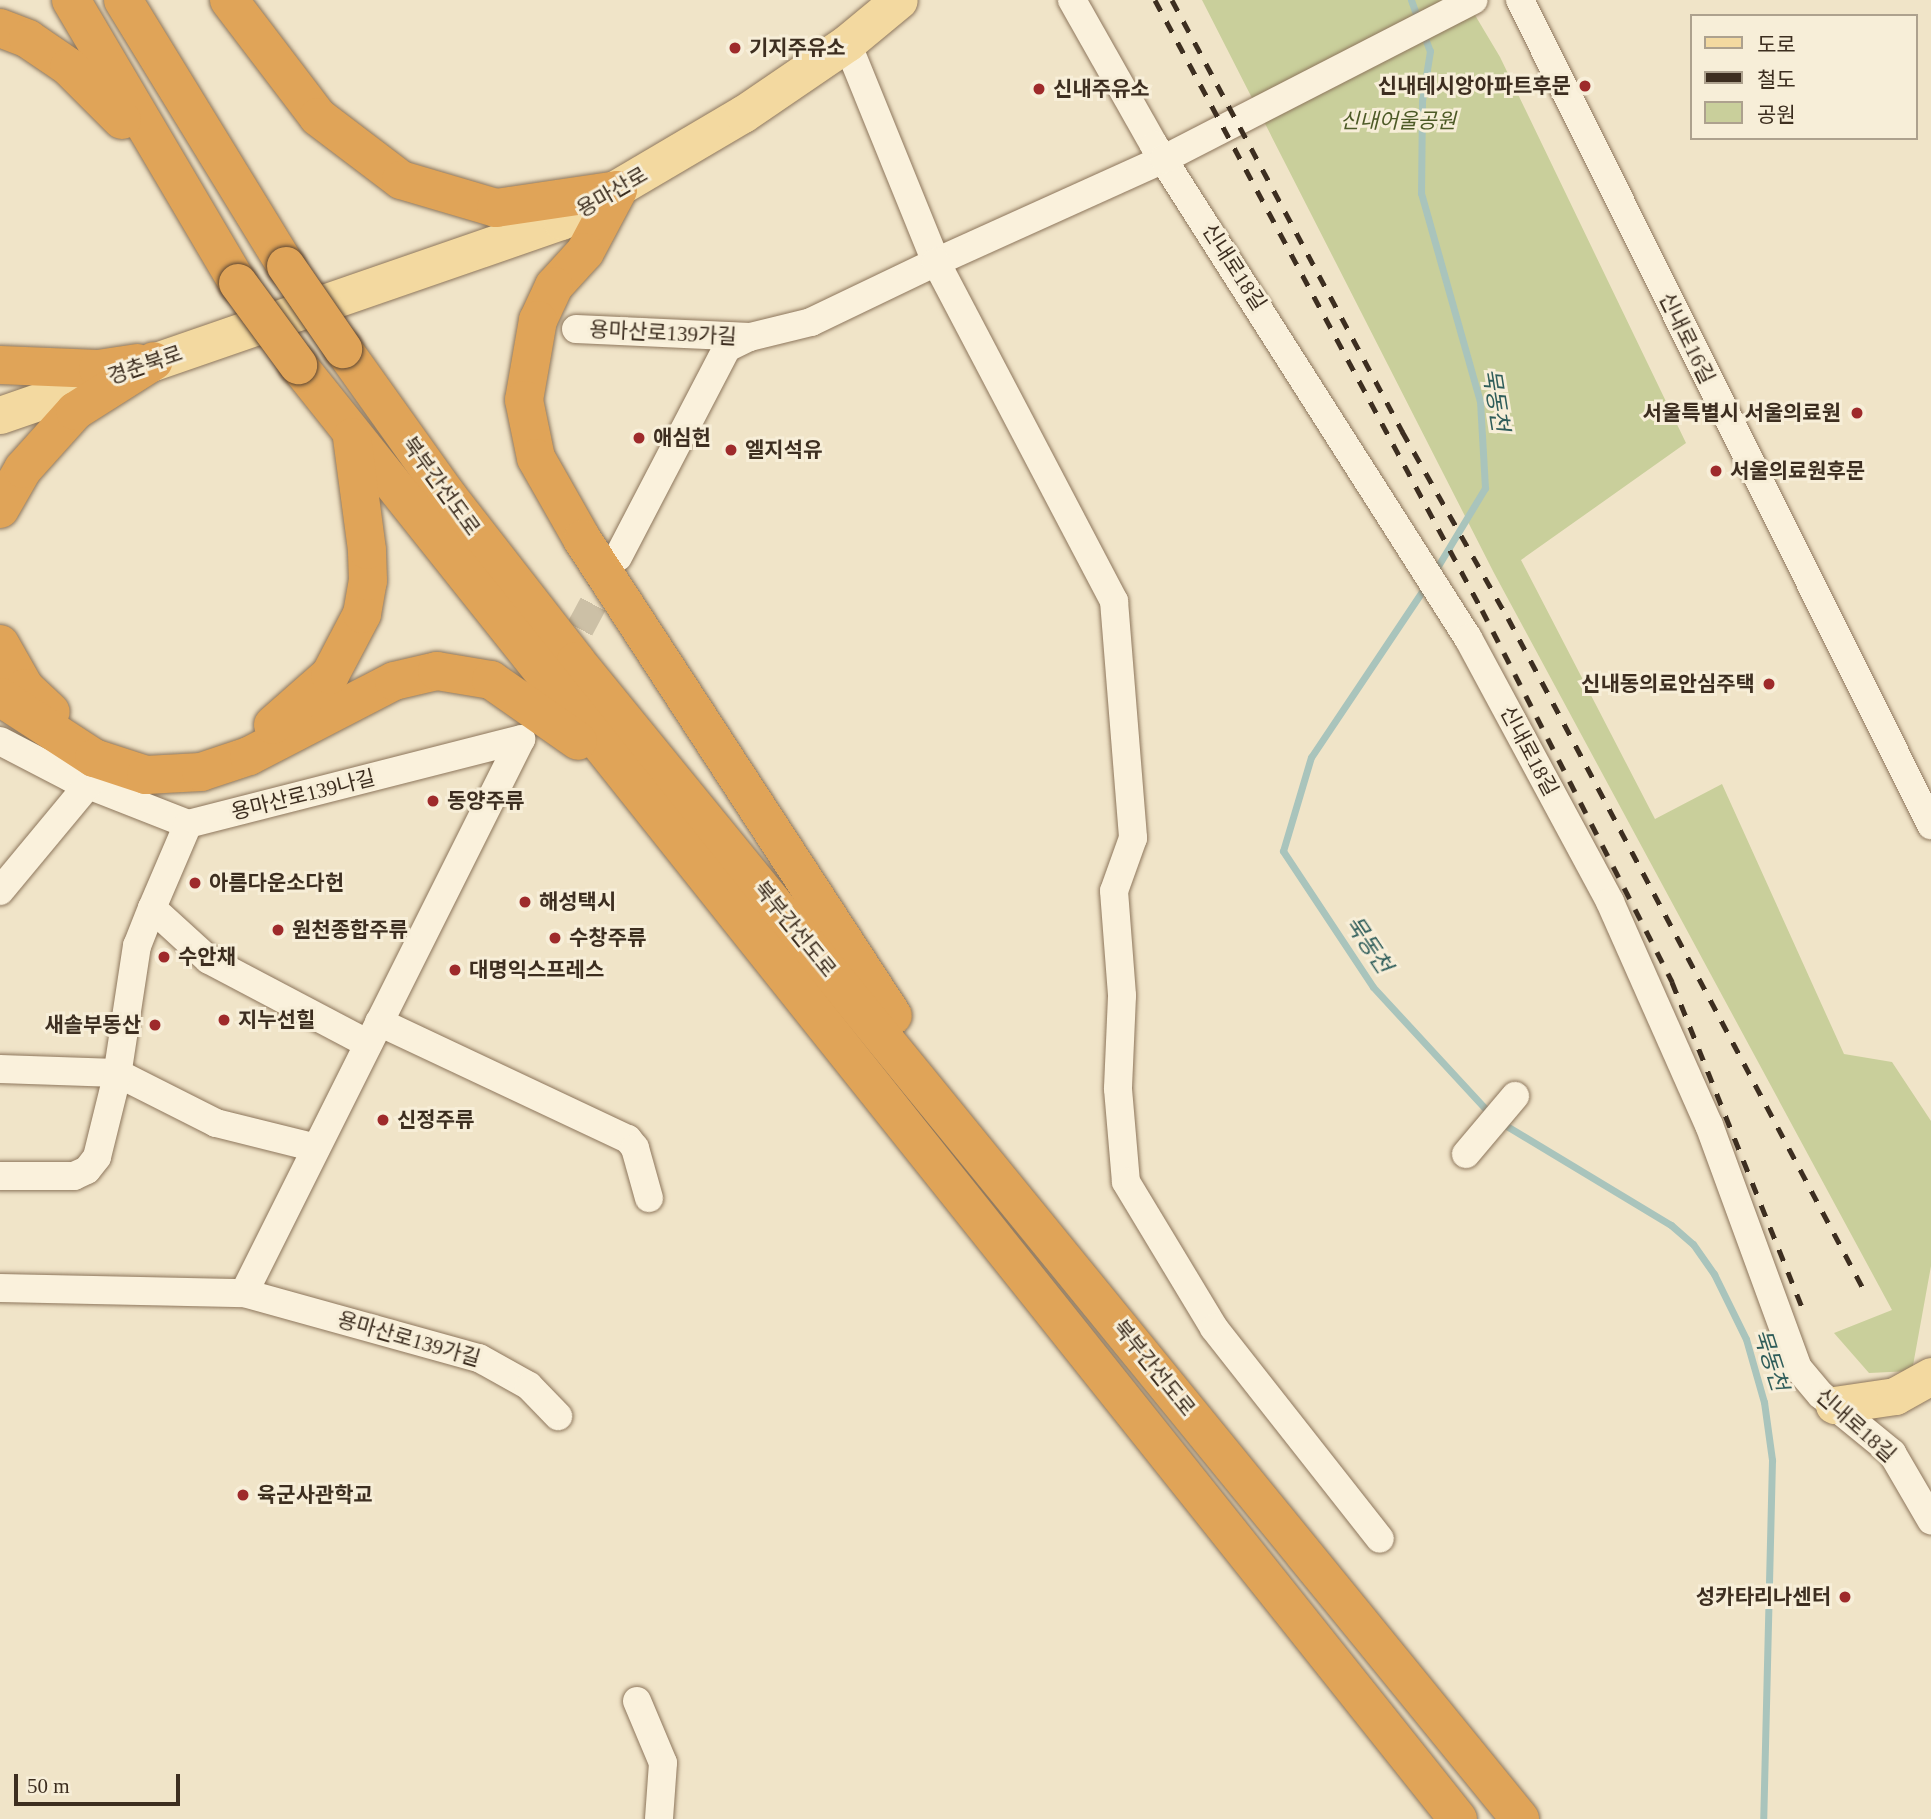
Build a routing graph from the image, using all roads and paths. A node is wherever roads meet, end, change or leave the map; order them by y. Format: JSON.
{"nodes":[{"id":1,"x":71,"y":0,"type":"edge"},
{"id":2,"x":123,"y":0,"type":"edge"},
{"id":3,"x":229,"y":0,"type":"edge"},
{"id":4,"x":899,"y":0,"type":"edge"},
{"id":5,"x":1072,"y":0,"type":"edge"},
{"id":6,"x":1474,"y":0,"type":"edge"},
{"id":7,"x":1521,"y":0,"type":"edge"},
{"id":8,"x":0,"y":28,"type":"edge"},
{"id":9,"x":847,"y":43,"type":"junction"},
{"id":10,"x":1164,"y":159,"type":"junction"},
{"id":11,"x":169,"y":170,"type":"junction"},
{"id":12,"x":618,"y":190,"type":"junction"},
{"id":13,"x":936,"y":262,"type":"junction"},
{"id":14,"x":289,"y":314,"type":"joint"},
{"id":15,"x":576,"y":329,"type":"dead end"},
{"id":16,"x":750,"y":337,"type":"junction"},
{"id":17,"x":154,"y":361,"type":"junction"},
{"id":18,"x":0,"y":365,"type":"edge"},
{"id":19,"x":0,"y":415,"type":"edge"},
{"id":20,"x":352,"y":437,"type":"junction"},
{"id":21,"x":0,"y":509,"type":"edge"},
{"id":22,"x":618,"y":557,"type":"tunnel mouth"},
{"id":23,"x":0,"y":644,"type":"edge"},
{"id":24,"x":0,"y":697,"type":"edge"},
{"id":25,"x":0,"y":741,"type":"edge"},
{"id":26,"x":618,"y":769,"type":"junction"},
{"id":27,"x":88,"y":785,"type":"junction"},
{"id":28,"x":188,"y":824,"type":"junction"},
{"id":29,"x":1931,"y":825,"type":"edge"},
{"id":30,"x":0,"y":891,"type":"edge"},
{"id":31,"x":152,"y":908,"type":"junction"},
{"id":32,"x":374,"y":1033,"type":"junction"},
{"id":33,"x":0,"y":1069,"type":"edge"},
{"id":34,"x":117,"y":1073,"type":"junction"},
{"id":35,"x":1515,"y":1096,"type":"dead end"},
{"id":36,"x":316,"y":1148,"type":"junction"},
{"id":37,"x":978,"y":1152,"type":"junction"},
{"id":38,"x":1466,"y":1154,"type":"dead end"},
{"id":39,"x":0,"y":1176,"type":"edge"},
{"id":40,"x":649,"y":1198,"type":"dead end"},
{"id":41,"x":0,"y":1289,"type":"edge"},
{"id":42,"x":244,"y":1293,"type":"junction"},
{"id":43,"x":1931,"y":1376,"type":"edge"},
{"id":44,"x":1834,"y":1405,"type":"junction"},
{"id":45,"x":558,"y":1416,"type":"dead end"},
{"id":46,"x":1931,"y":1520,"type":"edge"},
{"id":47,"x":1380,"y":1539,"type":"dead end"},
{"id":48,"x":637,"y":1702,"type":"dead end"},
{"id":49,"x":659,"y":1819,"type":"edge"},
{"id":50,"x":1458,"y":1819,"type":"edge"},
{"id":51,"x":1520,"y":1819,"type":"edge"}],
"edges":[{"from":1,"to":11,"type":"highway","name":"북부간선도로"},
{"from":2,"to":37,"type":"highway","name":"북부간선도로","bridge":true},
{"from":3,"to":12,"type":"highway"},
{"from":4,"to":9,"type":"main road","name":"용마산로"},
{"from":5,"to":10,"type":"street","name":"신내로18길"},
{"from":6,"to":10,"type":"street","name":"용마산로139가길"},
{"from":7,"to":29,"type":"street","name":"신내로16길"},
{"from":8,"to":11,"type":"highway"},
{"from":9,"to":12,"type":"main road","name":"용마산로"},
{"from":9,"to":13,"type":"street"},
{"from":10,"to":13,"type":"street","name":"용마산로139가길"},
{"from":10,"to":44,"type":"street","name":"신내로18길"},
{"from":11,"to":20,"type":"highway","name":"북부간선도로","bridge":true},
{"from":12,"to":14,"type":"main road","name":"용마산로"},
{"from":12,"to":37,"type":"highway"},
{"from":13,"to":16,"type":"street","name":"용마산로139가길"},
{"from":13,"to":47,"type":"street"},
{"from":14,"to":17,"type":"main road","name":"경춘북로"},
{"from":15,"to":16,"type":"street","name":"용마산로139가길"},
{"from":16,"to":22,"type":"street","name":"용마산로139가길"},
{"from":17,"to":18,"type":"highway"},
{"from":17,"to":19,"type":"main road","name":"경춘북로"},
{"from":17,"to":21,"type":"highway"},
{"from":20,"to":23,"type":"highway"},
{"from":20,"to":26,"type":"highway","name":"북부간선도로"},
{"from":24,"to":26,"type":"highway"},
{"from":25,"to":27,"type":"street"},
{"from":26,"to":50,"type":"highway","name":"북부간선도로"},
{"from":27,"to":28,"type":"street"},
{"from":27,"to":30,"type":"street"},
{"from":28,"to":31,"type":"street"},
{"from":28,"to":32,"type":"street","name":"용마산로139나길"},
{"from":31,"to":32,"type":"street"},
{"from":31,"to":34,"type":"street"},
{"from":32,"to":36,"type":"street"},
{"from":32,"to":40,"type":"street"},
{"from":33,"to":34,"type":"street"},
{"from":34,"to":36,"type":"street"},
{"from":34,"to":39,"type":"street"},
{"from":35,"to":38,"type":"street"},
{"from":36,"to":42,"type":"street"},
{"from":37,"to":51,"type":"highway","name":"북부간선도로"},
{"from":41,"to":42,"type":"street","name":"용마산로139가길"},
{"from":42,"to":45,"type":"street","name":"용마산로139가길"},
{"from":43,"to":44,"type":"main road"},
{"from":44,"to":46,"type":"street","name":"신내로18길"},
{"from":48,"to":49,"type":"street"}]}
